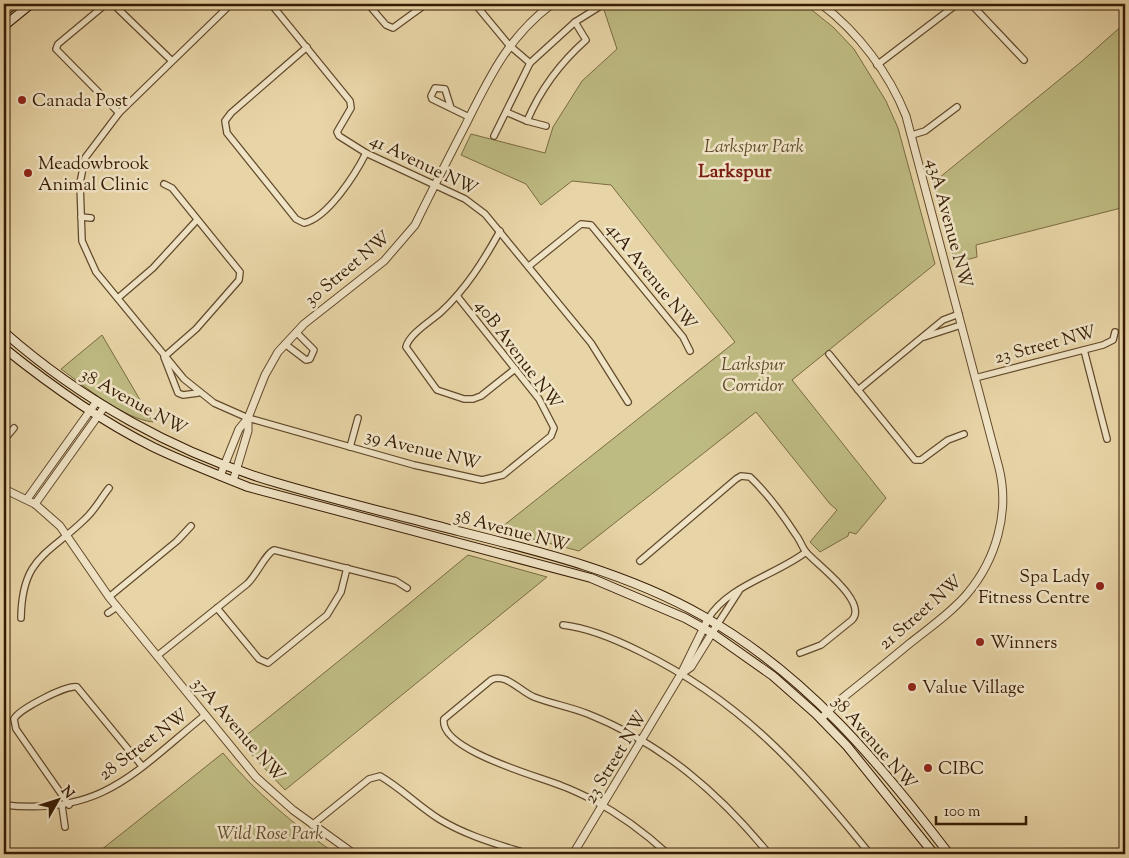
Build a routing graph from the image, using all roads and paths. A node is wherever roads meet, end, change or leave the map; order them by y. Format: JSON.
{"nodes":[{"id":1,"x":14,"y":4,"type":"edge"},
{"id":2,"x":31,"y":4,"type":"edge"},
{"id":3,"x":106,"y":4,"type":"edge"},
{"id":4,"x":112,"y":4,"type":"edge"},
{"id":5,"x":218,"y":4,"type":"edge"},
{"id":6,"x":231,"y":4,"type":"edge"},
{"id":7,"x":271,"y":4,"type":"edge"},
{"id":8,"x":368,"y":4,"type":"edge"},
{"id":9,"x":426,"y":4,"type":"edge"},
{"id":10,"x":475,"y":4,"type":"edge"},
{"id":11,"x":552,"y":4,"type":"edge"},
{"id":12,"x":821,"y":4,"type":"edge"},
{"id":13,"x":957,"y":4,"type":"edge"},
{"id":14,"x":971,"y":4,"type":"edge"},
{"id":15,"x":831,"y":7,"type":"edge"},
{"id":16,"x":599,"y":8,"type":"dead end"},
{"id":17,"x":223,"y":9,"type":"junction"},
{"id":18,"x":4,"y":12,"type":"edge"},
{"id":19,"x":575,"y":22,"type":"junction"},
{"id":20,"x":4,"y":26,"type":"edge"},
{"id":21,"x":509,"y":45,"type":"junction"},
{"id":22,"x":307,"y":47,"type":"junction"},
{"id":23,"x":171,"y":60,"type":"junction"},
{"id":24,"x":1024,"y":60,"type":"dead end"},
{"id":25,"x":530,"y":63,"type":"junction"},
{"id":26,"x":878,"y":65,"type":"junction"},
{"id":27,"x":957,"y":107,"type":"dead end"},
{"id":28,"x":451,"y":108,"type":"dead end"},
{"id":29,"x":506,"y":112,"type":"junction"},
{"id":30,"x":119,"y":113,"type":"junction"},
{"id":31,"x":469,"y":117,"type":"junction"},
{"id":32,"x":527,"y":120,"type":"junction"},
{"id":33,"x":546,"y":126,"type":"dead end"},
{"id":34,"x":912,"y":135,"type":"junction"},
{"id":35,"x":494,"y":136,"type":"dead end"},
{"id":36,"x":366,"y":153,"type":"junction"},
{"id":37,"x":164,"y":184,"type":"dead end"},
{"id":38,"x":435,"y":184,"type":"junction"},
{"id":39,"x":81,"y":217,"type":"junction"},
{"id":40,"x":91,"y":218,"type":"dead end"},
{"id":41,"x":197,"y":220,"type":"junction"},
{"id":42,"x":500,"y":231,"type":"junction"},
{"id":43,"x":529,"y":266,"type":"junction"},
{"id":44,"x":457,"y":296,"type":"junction"},
{"id":45,"x":118,"y":298,"type":"junction"},
{"id":46,"x":959,"y":314,"type":"junction"},
{"id":47,"x":961,"y":325,"type":"junction"},
{"id":48,"x":4,"y":332,"type":"edge"},
{"id":49,"x":296,"y":332,"type":"junction"},
{"id":50,"x":1115,"y":332,"type":"dead end"},
{"id":51,"x":924,"y":337,"type":"junction"},
{"id":52,"x":285,"y":344,"type":"junction"},
{"id":53,"x":4,"y":348,"type":"edge"},
{"id":54,"x":1084,"y":350,"type":"junction"},
{"id":55,"x":690,"y":351,"type":"dead end"},
{"id":56,"x":829,"y":354,"type":"dead end"},
{"id":57,"x":164,"y":357,"type":"junction"},
{"id":58,"x":515,"y":369,"type":"junction"},
{"id":59,"x":975,"y":378,"type":"junction"},
{"id":60,"x":858,"y":390,"type":"junction"},
{"id":61,"x":198,"y":393,"type":"junction"},
{"id":62,"x":97,"y":401,"type":"junction"},
{"id":63,"x":628,"y":402,"type":"dead end"},
{"id":64,"x":105,"y":406,"type":"junction"},
{"id":65,"x":90,"y":410,"type":"junction"},
{"id":66,"x":98,"y":415,"type":"junction"},
{"id":67,"x":248,"y":418,"type":"junction"},
{"id":68,"x":358,"y":418,"type":"dead end"},
{"id":69,"x":14,"y":428,"type":"dead end"},
{"id":70,"x":964,"y":434,"type":"dead end"},
{"id":71,"x":1107,"y":439,"type":"dead end"},
{"id":72,"x":4,"y":440,"type":"edge"},
{"id":73,"x":350,"y":447,"type":"junction"},
{"id":74,"x":226,"y":464,"type":"junction"},
{"id":75,"x":237,"y":468,"type":"junction"},
{"id":76,"x":1001,"y":475,"type":"joint"},
{"id":77,"x":220,"y":476,"type":"junction"},
{"id":78,"x":489,"y":480,"type":"joint"},
{"id":79,"x":233,"y":481,"type":"junction"},
{"id":80,"x":109,"y":488,"type":"dead end"},
{"id":81,"x":4,"y":489,"type":"edge"},
{"id":82,"x":27,"y":499,"type":"junction"},
{"id":83,"x":35,"y":504,"type":"junction"},
{"id":84,"x":191,"y":526,"type":"dead end"},
{"id":85,"x":67,"y":534,"type":"junction"},
{"id":86,"x":806,"y":552,"type":"junction"},
{"id":87,"x":640,"y":561,"type":"dead end"},
{"id":88,"x":347,"y":568,"type":"junction"},
{"id":89,"x":407,"y":588,"type":"dead end"},
{"id":90,"x":739,"y":591,"type":"junction"},
{"id":91,"x":109,"y":597,"type":"junction"},
{"id":92,"x":117,"y":607,"type":"junction"},
{"id":93,"x":217,"y":608,"type":"junction"},
{"id":94,"x":108,"y":612,"type":"dead end"},
{"id":95,"x":21,"y":618,"type":"dead end"},
{"id":96,"x":708,"y":619,"type":"junction"},
{"id":97,"x":563,"y":625,"type":"dead end"},
{"id":98,"x":717,"y":625,"type":"junction"},
{"id":99,"x":703,"y":628,"type":"junction"},
{"id":100,"x":712,"y":633,"type":"junction"},
{"id":101,"x":800,"y":653,"type":"dead end"},
{"id":102,"x":157,"y":656,"type":"junction"},
{"id":103,"x":681,"y":674,"type":"junction"},
{"id":104,"x":829,"y":711,"type":"junction"},
{"id":105,"x":205,"y":715,"type":"junction"},
{"id":106,"x":821,"y":719,"type":"junction"},
{"id":107,"x":642,"y":740,"type":"junction"},
{"id":108,"x":142,"y":766,"type":"junction"},
{"id":109,"x":4,"y":805,"type":"edge"},
{"id":110,"x":69,"y":805,"type":"junction"},
{"id":111,"x":62,"y":806,"type":"junction"},
{"id":112,"x":603,"y":806,"type":"junction"},
{"id":113,"x":312,"y":825,"type":"junction"},
{"id":114,"x":65,"y":827,"type":"dead end"},
{"id":115,"x":354,"y":854,"type":"edge"},
{"id":116,"x":528,"y":854,"type":"edge"},
{"id":117,"x":573,"y":854,"type":"edge"},
{"id":118,"x":668,"y":854,"type":"edge"},
{"id":119,"x":769,"y":854,"type":"edge"},
{"id":120,"x":870,"y":854,"type":"edge"},
{"id":121,"x":934,"y":854,"type":"edge"},
{"id":122,"x":949,"y":854,"type":"edge"}],
"edges":[{"from":1,"to":18,"type":"main road"},
{"from":2,"to":20,"type":"main road"},
{"from":3,"to":30,"type":"street"},
{"from":4,"to":23,"type":"street"},
{"from":5,"to":17,"type":"street"},
{"from":6,"to":17,"type":"street","name":"39 Avenue NW"},
{"from":7,"to":22,"type":"street","name":"41 Avenue NW"},
{"from":8,"to":9,"type":"street"},
{"from":10,"to":21,"type":"street"},
{"from":11,"to":21,"type":"street","name":"30 Street NW"},
{"from":12,"to":15,"type":"street","name":"43A Avenue NW"},
{"from":13,"to":26,"type":"street"},
{"from":14,"to":24,"type":"street"},
{"from":15,"to":26,"type":"street","name":"43A Avenue NW"},
{"from":16,"to":19,"type":"street"},
{"from":17,"to":23,"type":"street","name":"39 Avenue NW"},
{"from":19,"to":25,"type":"street"},
{"from":19,"to":32,"type":"street"},
{"from":21,"to":25,"type":"street"},
{"from":21,"to":31,"type":"street","name":"30 Street NW"},
{"from":22,"to":36,"type":"street","name":"41 Avenue NW"},
{"from":22,"to":36,"type":"street"},
{"from":23,"to":30,"type":"street","name":"39 Avenue NW"},
{"from":25,"to":29,"type":"street"},
{"from":26,"to":34,"type":"street","name":"43A Avenue NW"},
{"from":27,"to":34,"type":"street"},
{"from":28,"to":31,"type":"street"},
{"from":29,"to":32,"type":"street"},
{"from":29,"to":35,"type":"street"},
{"from":30,"to":39,"type":"street","name":"39 Avenue NW"},
{"from":31,"to":38,"type":"street","name":"30 Street NW"},
{"from":32,"to":33,"type":"street"},
{"from":34,"to":46,"type":"street","name":"43A Avenue NW"},
{"from":36,"to":38,"type":"street","name":"41 Avenue NW"},
{"from":37,"to":41,"type":"street"},
{"from":38,"to":42,"type":"street","name":"41 Avenue NW"},
{"from":38,"to":49,"type":"street","name":"30 Street NW"},
{"from":39,"to":40,"type":"street"},
{"from":39,"to":45,"type":"street","name":"39 Avenue NW"},
{"from":41,"to":45,"type":"street"},
{"from":41,"to":57,"type":"street"},
{"from":42,"to":43,"type":"street","name":"41 Avenue NW"},
{"from":42,"to":44,"type":"street"},
{"from":43,"to":55,"type":"street","name":"41A Avenue NW"},
{"from":43,"to":63,"type":"street","name":"41 Avenue NW"},
{"from":44,"to":58,"type":"street","name":"40B Avenue NW"},
{"from":44,"to":58,"type":"street"},
{"from":45,"to":57,"type":"street","name":"39 Avenue NW"},
{"from":46,"to":47,"type":"street","name":"43A Avenue NW"},
{"from":46,"to":51,"type":"street"},
{"from":47,"to":51,"type":"street"},
{"from":47,"to":59,"type":"street","name":"43A Avenue NW"},
{"from":48,"to":62,"type":"main road","name":"38 Avenue NW"},
{"from":49,"to":52,"type":"street","name":"30 Street NW"},
{"from":49,"to":52,"type":"street"},
{"from":50,"to":54,"type":"street","name":"23 Street NW"},
{"from":51,"to":60,"type":"street"},
{"from":52,"to":67,"type":"street","name":"30 Street NW"},
{"from":53,"to":65,"type":"main road","name":"38 Avenue NW"},
{"from":54,"to":59,"type":"street","name":"23 Street NW"},
{"from":54,"to":71,"type":"street"},
{"from":56,"to":60,"type":"street"},
{"from":57,"to":61,"type":"street","name":"39 Avenue NW"},
{"from":57,"to":61,"type":"street","name":"39 Avenue NW"},
{"from":58,"to":78,"type":"street","name":"40B Avenue NW"},
{"from":59,"to":76,"type":"street","name":"43A Avenue NW"},
{"from":60,"to":70,"type":"street"},
{"from":61,"to":67,"type":"street","name":"39 Avenue NW"},
{"from":62,"to":64,"type":"main road","name":"38 Avenue NW"},
{"from":62,"to":65,"type":"street"},
{"from":64,"to":66,"type":"street"},
{"from":64,"to":74,"type":"main road","name":"38 Avenue NW"},
{"from":65,"to":66,"type":"main road","name":"38 Avenue NW"},
{"from":65,"to":82,"type":"street"},
{"from":66,"to":77,"type":"main road","name":"38 Avenue NW"},
{"from":66,"to":83,"type":"street"},
{"from":67,"to":73,"type":"street","name":"39 Avenue NW"},
{"from":67,"to":74,"type":"street","name":"30 Street NW"},
{"from":67,"to":75,"type":"street","name":"30 Street NW"},
{"from":68,"to":73,"type":"street","name":"39 Avenue NW"},
{"from":69,"to":72,"type":"street"},
{"from":73,"to":78,"type":"street","name":"39 Avenue NW"},
{"from":74,"to":75,"type":"main road","name":"38 Avenue NW"},
{"from":74,"to":77,"type":"street","name":"30 Street NW"},
{"from":75,"to":79,"type":"street","name":"30 Street NW"},
{"from":75,"to":96,"type":"main road","name":"38 Avenue NW"},
{"from":76,"to":104,"type":"street","name":"21 Street NW"},
{"from":77,"to":79,"type":"main road","name":"38 Avenue NW"},
{"from":79,"to":99,"type":"main road","name":"38 Avenue NW"},
{"from":80,"to":85,"type":"street"},
{"from":81,"to":82,"type":"street","name":"37A Avenue NW"},
{"from":82,"to":83,"type":"street","name":"37A Avenue NW"},
{"from":83,"to":85,"type":"street","name":"37A Avenue NW"},
{"from":84,"to":91,"type":"street"},
{"from":85,"to":91,"type":"street","name":"37A Avenue NW"},
{"from":85,"to":95,"type":"street"},
{"from":86,"to":87,"type":"street"},
{"from":86,"to":90,"type":"street","name":"23 Street NW"},
{"from":86,"to":101,"type":"street"},
{"from":88,"to":89,"type":"street"},
{"from":88,"to":93,"type":"street"},
{"from":88,"to":93,"type":"street"},
{"from":90,"to":96,"type":"street","name":"23 Street NW"},
{"from":90,"to":98,"type":"street","name":"23 Street NW"},
{"from":91,"to":92,"type":"street","name":"37A Avenue NW"},
{"from":92,"to":94,"type":"street"},
{"from":92,"to":102,"type":"street","name":"37A Avenue NW"},
{"from":93,"to":102,"type":"street"},
{"from":96,"to":98,"type":"main road","name":"38 Avenue NW"},
{"from":96,"to":99,"type":"street","name":"23 Street NW"},
{"from":97,"to":103,"type":"street"},
{"from":98,"to":100,"type":"street","name":"23 Street NW"},
{"from":98,"to":104,"type":"main road","name":"38 Avenue NW"},
{"from":99,"to":100,"type":"main road","name":"38 Avenue NW"},
{"from":99,"to":103,"type":"street","name":"23 Street NW"},
{"from":100,"to":103,"type":"street","name":"23 Street NW"},
{"from":100,"to":106,"type":"main road","name":"38 Avenue NW"},
{"from":102,"to":105,"type":"street","name":"37A Avenue NW"},
{"from":103,"to":107,"type":"street","name":"23 Street NW"},
{"from":103,"to":120,"type":"street"},
{"from":104,"to":106,"type":"street","name":"21 Street NW"},
{"from":104,"to":122,"type":"main road","name":"38 Avenue NW"},
{"from":105,"to":108,"type":"street","name":"28 Street NW"},
{"from":105,"to":113,"type":"street","name":"37A Avenue NW"},
{"from":106,"to":121,"type":"main road","name":"38 Avenue NW"},
{"from":107,"to":112,"type":"street","name":"23 Street NW"},
{"from":107,"to":112,"type":"street"},
{"from":107,"to":119,"type":"street"},
{"from":108,"to":110,"type":"street","name":"28 Street NW"},
{"from":108,"to":110,"type":"street"},
{"from":109,"to":111,"type":"street","name":"28 Street NW"},
{"from":110,"to":111,"type":"street","name":"28 Street NW"},
{"from":111,"to":114,"type":"street"},
{"from":112,"to":117,"type":"street","name":"23 Street NW"},
{"from":112,"to":118,"type":"street"},
{"from":113,"to":115,"type":"street","name":"37A Avenue NW"},
{"from":113,"to":116,"type":"street"}]}
